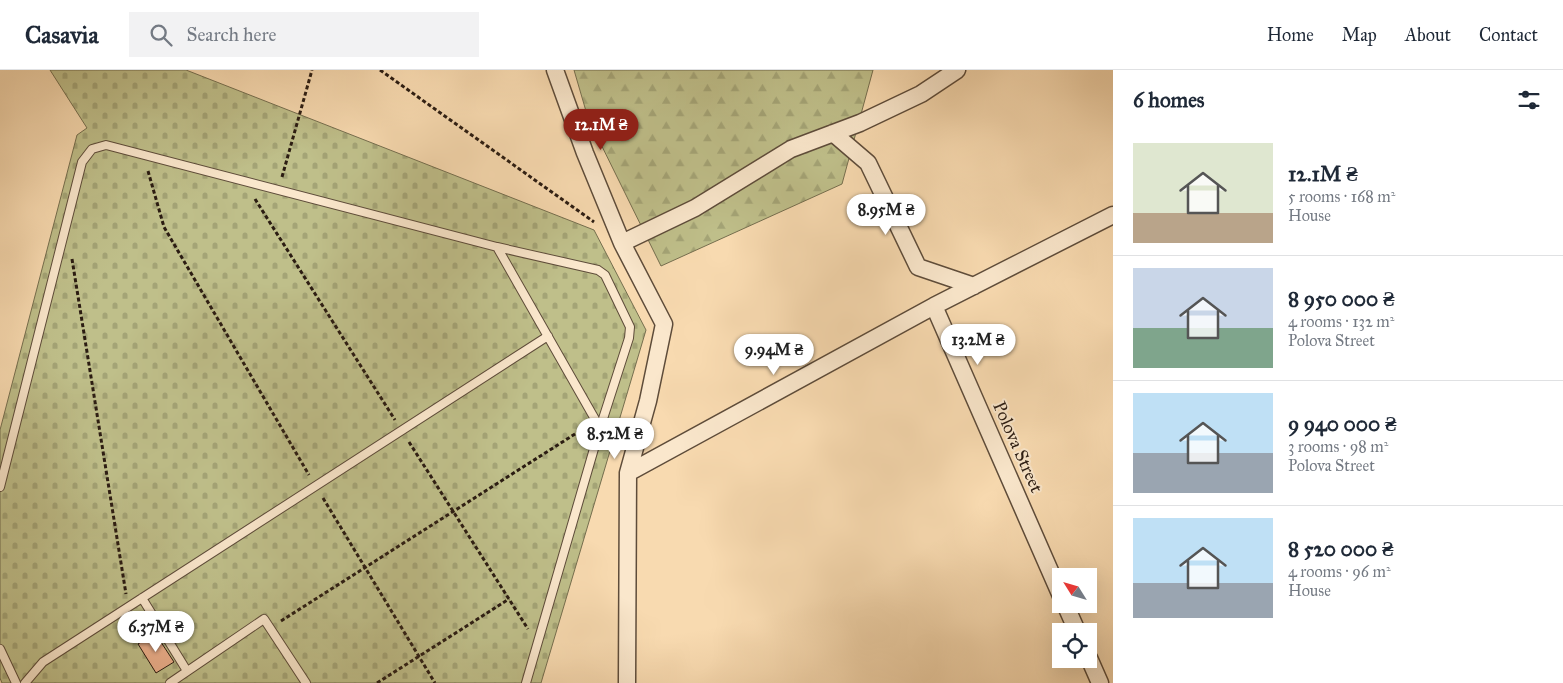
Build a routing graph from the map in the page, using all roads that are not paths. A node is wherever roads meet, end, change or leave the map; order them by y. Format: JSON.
{"nodes":[{"id":1,"x":555,"y":70,"type":"edge"},
{"id":2,"x":957,"y":70,"type":"edge"},
{"id":3,"x":833,"y":133,"type":"junction"},
{"id":4,"x":1113,"y":215,"type":"edge"},
{"id":5,"x":622,"y":243,"type":"junction"},
{"id":6,"x":497,"y":247,"type":"junction"},
{"id":7,"x":974,"y":286,"type":"junction"},
{"id":8,"x":934,"y":306,"type":"junction"},
{"id":9,"x":548,"y":336,"type":"junction"},
{"id":10,"x":600,"y":428,"type":"junction"},
{"id":11,"x":628,"y":473,"type":"junction"},
{"id":12,"x":0,"y":487,"type":"edge"},
{"id":13,"x":1052,"y":575,"type":"edge"},
{"id":14,"x":142,"y":598,"type":"junction"},
{"id":15,"x":0,"y":649,"type":"edge"},
{"id":16,"x":1093,"y":668,"type":"edge"},
{"id":17,"x":188,"y":671,"type":"junction"},
{"id":18,"x":16,"y":683,"type":"edge"},
{"id":19,"x":25,"y":683,"type":"edge"},
{"id":20,"x":170,"y":683,"type":"edge"},
{"id":21,"x":306,"y":683,"type":"edge"},
{"id":22,"x":526,"y":683,"type":"edge"},
{"id":23,"x":627,"y":683,"type":"edge"},
{"id":24,"x":1100,"y":683,"type":"edge"}],
"edges":[{"from":1,"to":5,"type":"street"},
{"from":2,"to":3,"type":"street"},
{"from":3,"to":5,"type":"street"},
{"from":3,"to":7,"type":"street"},
{"from":4,"to":7,"type":"street"},
{"from":5,"to":11,"type":"street"},
{"from":6,"to":9,"type":"lane"},
{"from":6,"to":10,"type":"lane"},
{"from":6,"to":12,"type":"lane"},
{"from":7,"to":8,"type":"street"},
{"from":8,"to":11,"type":"street"},
{"from":8,"to":13,"type":"street","name":"Polova Street"},
{"from":9,"to":10,"type":"lane"},
{"from":9,"to":14,"type":"lane"},
{"from":10,"to":22,"type":"lane"},
{"from":11,"to":23,"type":"street"},
{"from":14,"to":17,"type":"lane"},
{"from":14,"to":19,"type":"lane"},
{"from":15,"to":18,"type":"lane"},
{"from":16,"to":24,"type":"street"},
{"from":17,"to":20,"type":"lane"},
{"from":17,"to":21,"type":"lane"}]}
